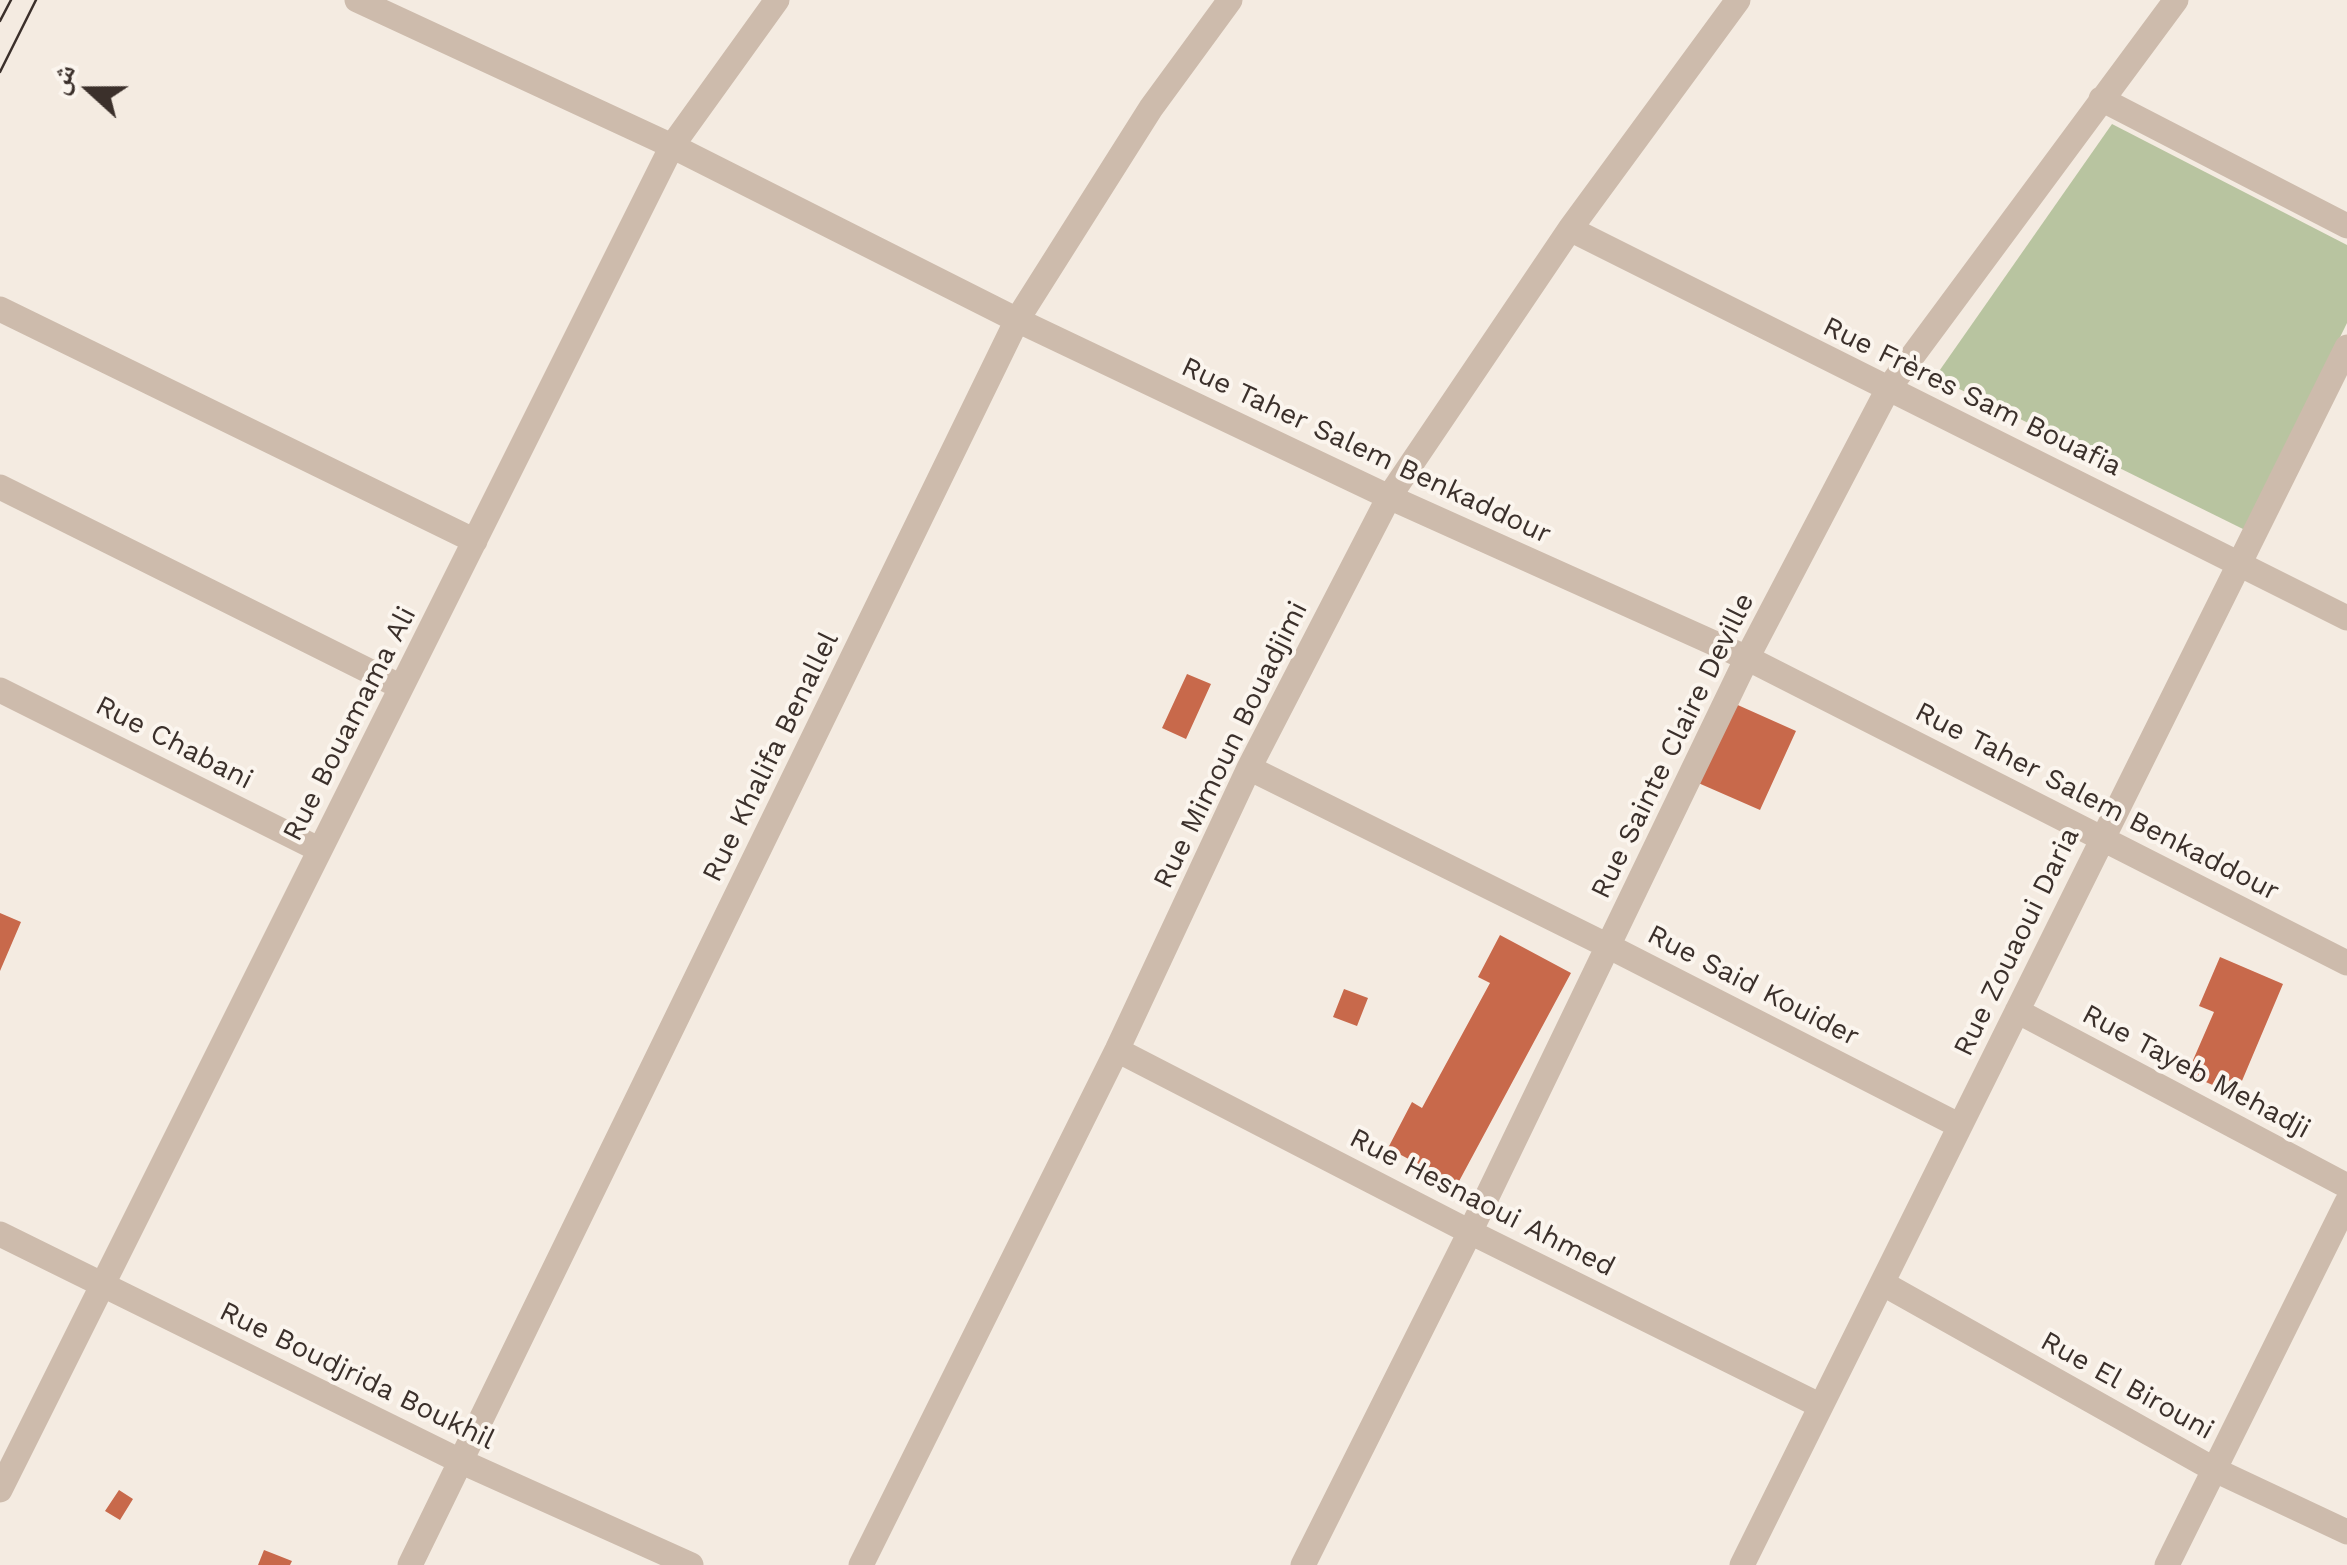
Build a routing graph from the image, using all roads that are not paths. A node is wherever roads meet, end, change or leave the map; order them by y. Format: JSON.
{"nodes":[{"id":1,"x":356,"y":0,"type":"edge"},
{"id":2,"x":777,"y":0,"type":"edge"},
{"id":3,"x":1230,"y":0,"type":"edge"},
{"id":4,"x":1738,"y":0,"type":"edge"},
{"id":5,"x":2176,"y":0,"type":"edge"},
{"id":6,"x":2101,"y":99,"type":"junction"},
{"id":7,"x":672,"y":146,"type":"junction"},
{"id":8,"x":2347,"y":226,"type":"edge"},
{"id":9,"x":1570,"y":230,"type":"junction"},
{"id":10,"x":0,"y":309,"type":"edge"},
{"id":11,"x":1017,"y":320,"type":"junction"},
{"id":12,"x":2347,"y":347,"type":"edge"},
{"id":13,"x":1888,"y":389,"type":"junction"},
{"id":14,"x":0,"y":487,"type":"edge"},
{"id":15,"x":1388,"y":497,"type":"junction"},
{"id":16,"x":475,"y":541,"type":"junction"},
{"id":17,"x":2240,"y":563,"type":"junction"},
{"id":18,"x":2347,"y":618,"type":"edge"},
{"id":19,"x":1747,"y":658,"type":"junction"},
{"id":20,"x":401,"y":687,"type":"junction"},
{"id":21,"x":0,"y":690,"type":"edge"},
{"id":22,"x":1249,"y":768,"type":"junction"},
{"id":23,"x":2103,"y":838,"type":"junction"},
{"id":24,"x":320,"y":850,"type":"junction"},
{"id":25,"x":1608,"y":946,"type":"junction"},
{"id":26,"x":2347,"y":963,"type":"edge"},
{"id":27,"x":2017,"y":1011,"type":"junction"},
{"id":28,"x":1118,"y":1050,"type":"junction"},
{"id":29,"x":1960,"y":1126,"type":"junction"},
{"id":30,"x":2347,"y":1186,"type":"edge"},
{"id":31,"x":2347,"y":1202,"type":"edge"},
{"id":32,"x":1470,"y":1232,"type":"junction"},
{"id":33,"x":0,"y":1234,"type":"edge"},
{"id":34,"x":1882,"y":1283,"type":"junction"},
{"id":35,"x":103,"y":1284,"type":"junction"},
{"id":36,"x":1821,"y":1406,"type":"junction"},
{"id":37,"x":460,"y":1461,"type":"junction"},
{"id":38,"x":2215,"y":1470,"type":"junction"},
{"id":39,"x":0,"y":1490,"type":"edge"},
{"id":40,"x":2347,"y":1532,"type":"edge"},
{"id":41,"x":410,"y":1565,"type":"edge"},
{"id":42,"x":691,"y":1565,"type":"edge"},
{"id":43,"x":861,"y":1565,"type":"edge"},
{"id":44,"x":1302,"y":1565,"type":"edge"},
{"id":45,"x":1742,"y":1565,"type":"edge"},
{"id":46,"x":2167,"y":1565,"type":"edge"}],
"edges":[{"from":1,"to":7,"type":"street","name":"Rue Taher Salem Benkaddour"},
{"from":2,"to":7,"type":"street","name":"Rue Bouamama Ali"},
{"from":3,"to":11,"type":"street","name":"Rue Khalifa Benallel"},
{"from":4,"to":9,"type":"street","name":"Rue Mimoun Bouadjimi"},
{"from":5,"to":6,"type":"street","name":"Rue Sainte Claire Deville"},
{"from":6,"to":8,"type":"street"},
{"from":6,"to":13,"type":"street","name":"Rue Sainte Claire Deville"},
{"from":7,"to":11,"type":"street","name":"Rue Taher Salem Benkaddour"},
{"from":7,"to":16,"type":"street","name":"Rue Bouamama Ali"},
{"from":9,"to":13,"type":"street","name":"Rue Frères Sam Bouafia"},
{"from":9,"to":15,"type":"street","name":"Rue Mimoun Bouadjimi"},
{"from":10,"to":16,"type":"street"},
{"from":11,"to":15,"type":"street","name":"Rue Taher Salem Benkaddour"},
{"from":11,"to":37,"type":"street","name":"Rue Khalifa Benallel"},
{"from":12,"to":17,"type":"street","name":"Rue Zouaoui Daria"},
{"from":13,"to":17,"type":"street","name":"Rue Frères Sam Bouafia"},
{"from":13,"to":19,"type":"street","name":"Rue Sainte Claire Deville"},
{"from":14,"to":20,"type":"street"},
{"from":15,"to":19,"type":"street","name":"Rue Taher Salem Benkaddour"},
{"from":15,"to":22,"type":"street","name":"Rue Mimoun Bouadjimi"},
{"from":16,"to":20,"type":"street","name":"Rue Bouamama Ali"},
{"from":17,"to":18,"type":"street","name":"Rue Frères Sam Bouafia"},
{"from":17,"to":23,"type":"street","name":"Rue Zouaoui Daria"},
{"from":19,"to":23,"type":"street","name":"Rue Taher Salem Benkaddour"},
{"from":19,"to":25,"type":"street","name":"Rue Sainte Claire Deville"},
{"from":20,"to":24,"type":"street","name":"Rue Bouamama Ali"},
{"from":21,"to":24,"type":"street","name":"Rue Chabani"},
{"from":22,"to":25,"type":"street","name":"Rue Said Kouider"},
{"from":22,"to":28,"type":"street","name":"Rue Mimoun Bouadjimi"},
{"from":23,"to":26,"type":"street","name":"Rue Taher Salem Benkaddour"},
{"from":23,"to":27,"type":"street","name":"Rue Zouaoui Daria"},
{"from":24,"to":35,"type":"street","name":"Rue Bouamama Ali"},
{"from":25,"to":29,"type":"street","name":"Rue Said Kouider"},
{"from":25,"to":32,"type":"street","name":"Rue Sainte Claire Deville"},
{"from":27,"to":29,"type":"street","name":"Rue Zouaoui Daria"},
{"from":27,"to":30,"type":"street","name":"Rue Tayeb Mehadji"},
{"from":28,"to":32,"type":"street","name":"Rue Hesnaoui Ahmed"},
{"from":28,"to":43,"type":"street","name":"Rue Mimoun Bouadjimi"},
{"from":29,"to":34,"type":"street","name":"Rue Zouaoui Daria"},
{"from":31,"to":38,"type":"street"},
{"from":32,"to":36,"type":"street","name":"Rue Hesnaoui Ahmed"},
{"from":32,"to":44,"type":"street","name":"Rue Sainte Claire Deville"},
{"from":33,"to":35,"type":"street","name":"Rue Boudjrida Boukhil"},
{"from":34,"to":36,"type":"street","name":"Rue Zouaoui Daria"},
{"from":34,"to":38,"type":"street","name":"Rue El Birouni"},
{"from":35,"to":37,"type":"street","name":"Rue Boudjrida Boukhil"},
{"from":35,"to":39,"type":"street","name":"Rue Bouamama Ali"},
{"from":36,"to":45,"type":"street","name":"Rue Zouaoui Daria"},
{"from":37,"to":41,"type":"street","name":"Rue Khalifa Benallel"},
{"from":37,"to":42,"type":"street","name":"Rue Boudjrida Boukhil"},
{"from":38,"to":40,"type":"street","name":"Rue El Birouni"},
{"from":38,"to":46,"type":"street"}]}
